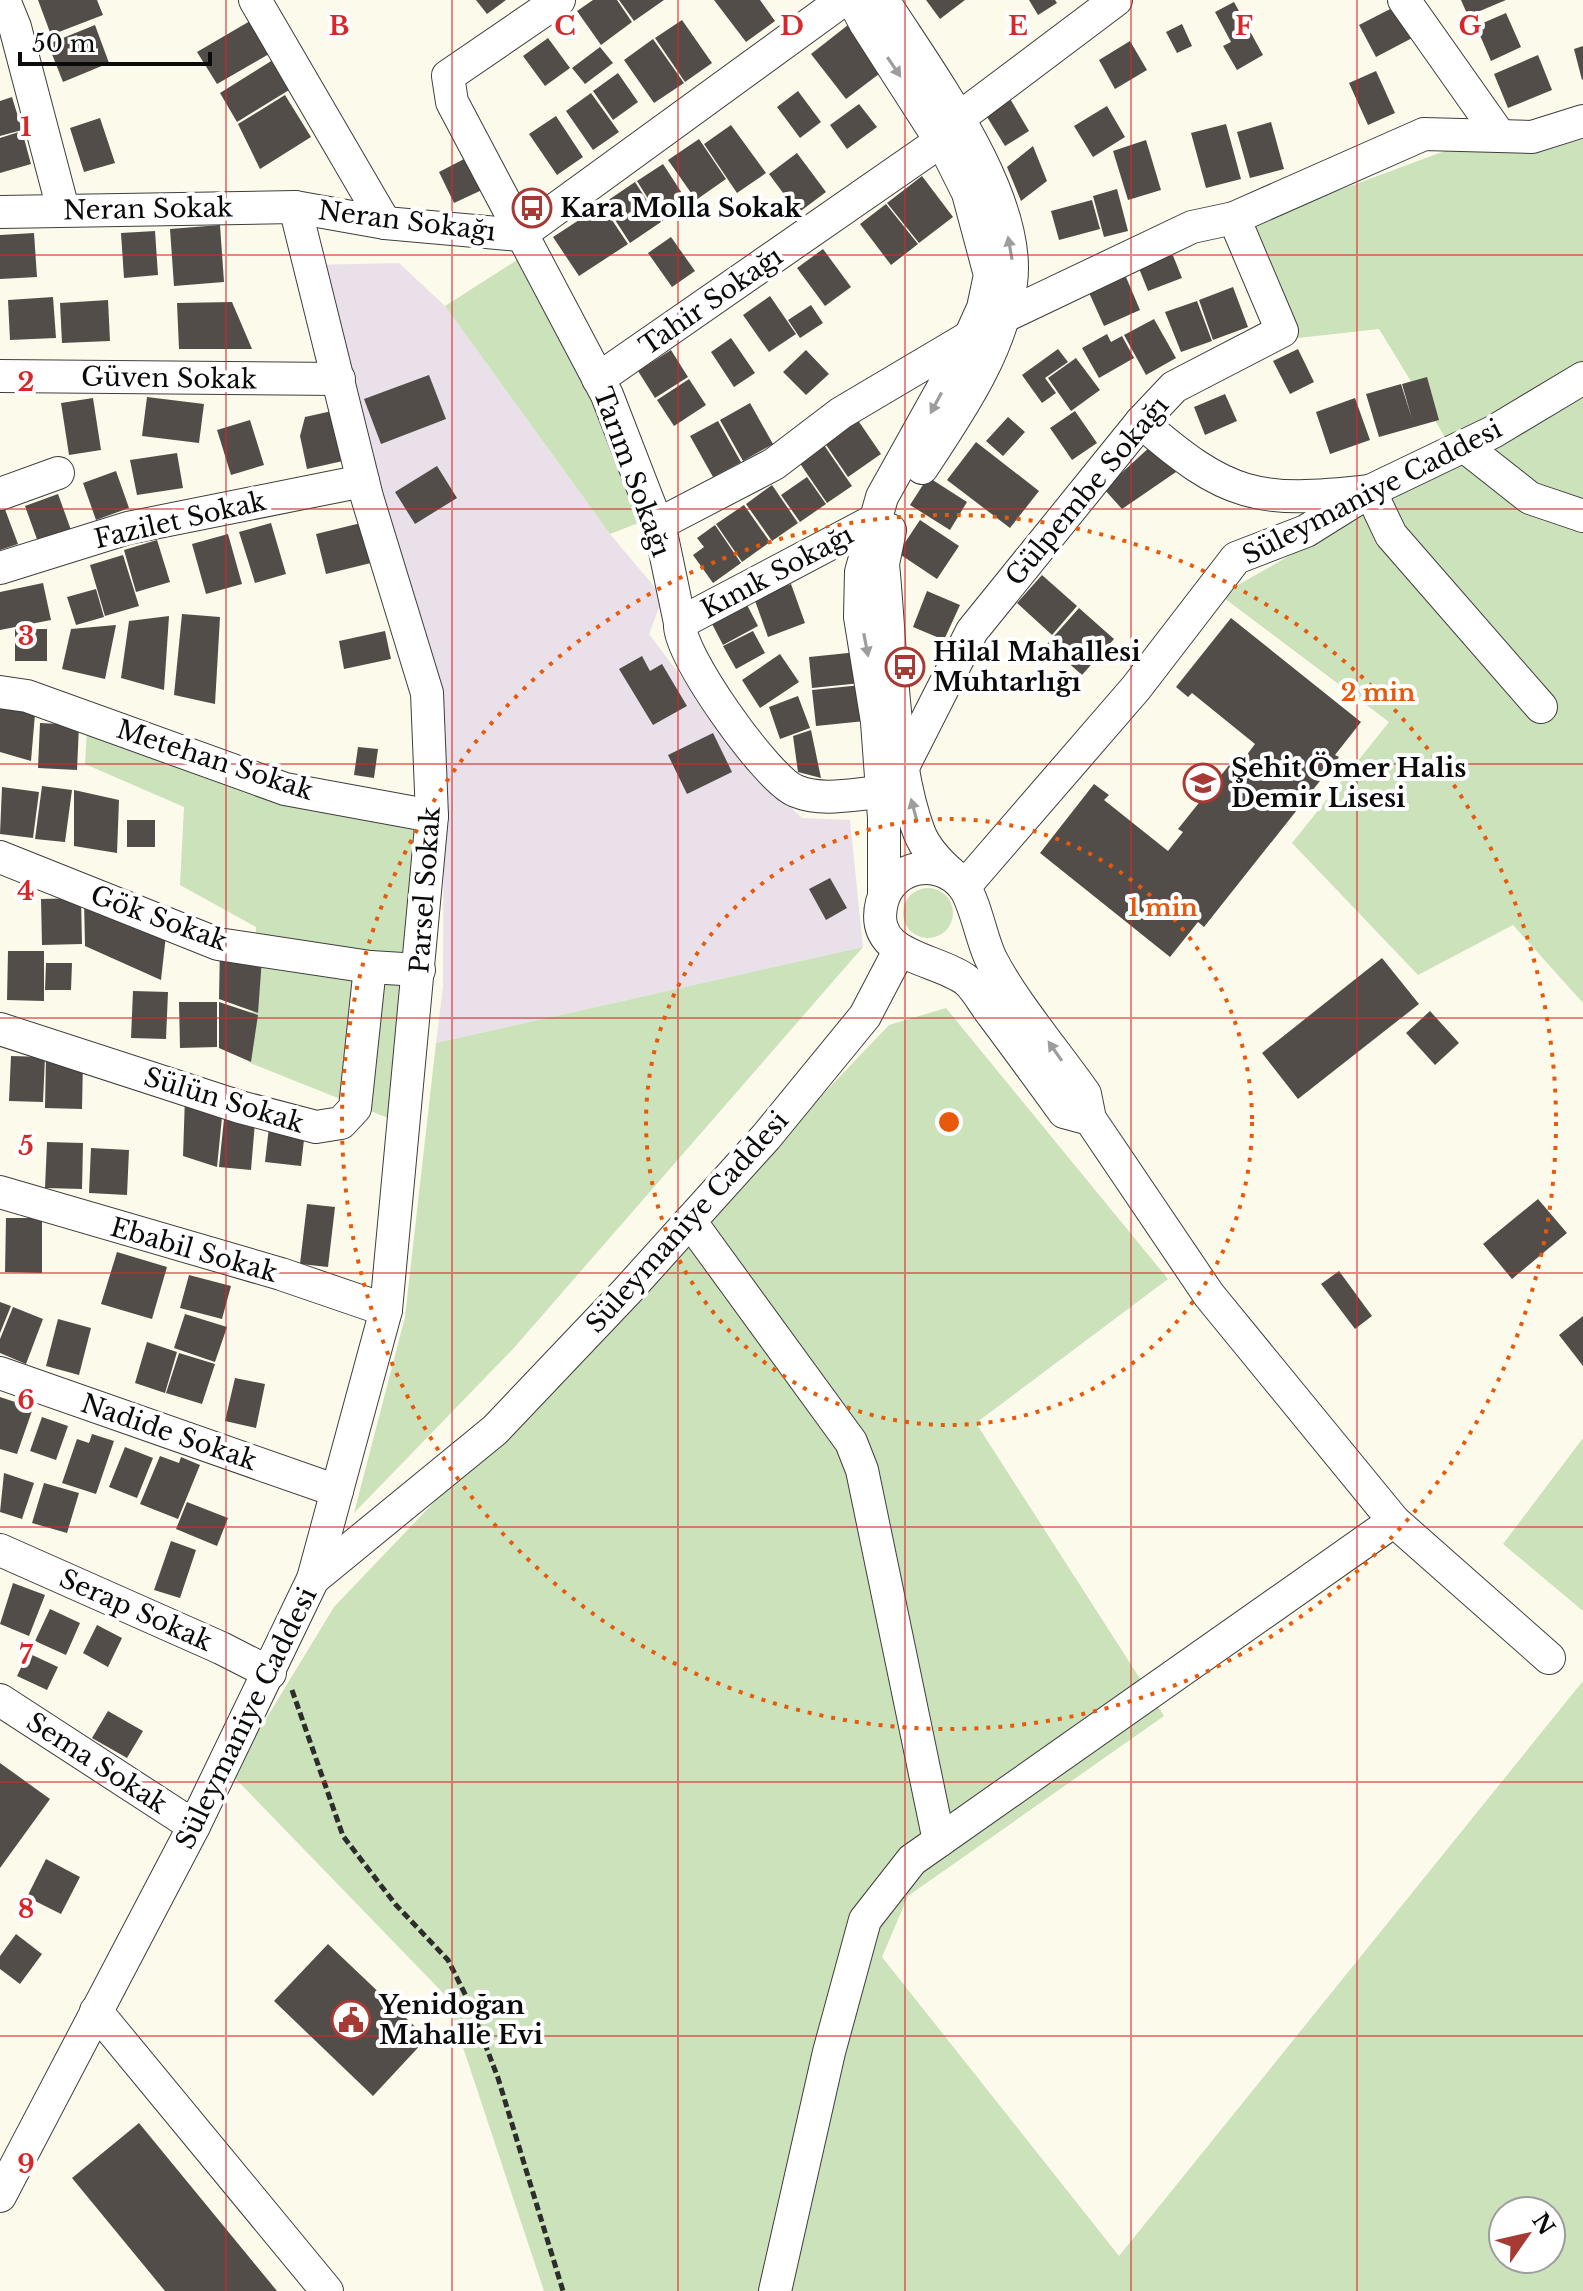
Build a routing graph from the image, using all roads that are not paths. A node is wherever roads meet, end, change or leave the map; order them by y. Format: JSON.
{"nodes":[{"id":1,"x":4,"y":0,"type":"edge"},
{"id":2,"x":559,"y":0,"type":"edge"},
{"id":3,"x":843,"y":0,"type":"edge"},
{"id":4,"x":853,"y":0,"type":"edge"},
{"id":5,"x":883,"y":0,"type":"edge"},
{"id":6,"x":1116,"y":0,"type":"edge"},
{"id":7,"x":1404,"y":0,"type":"edge"},
{"id":8,"x":261,"y":2,"type":"edge"},
{"id":9,"x":1583,"y":121,"type":"edge"},
{"id":10,"x":950,"y":129,"type":"junction"},
{"id":11,"x":1500,"y":136,"type":"junction"},
{"id":12,"x":295,"y":207,"type":"junction"},
{"id":13,"x":63,"y":209,"type":"junction"},
{"id":14,"x":0,"y":212,"type":"edge"},
{"id":15,"x":1234,"y":218,"type":"junction"},
{"id":16,"x":385,"y":223,"type":"junction"},
{"id":17,"x":520,"y":235,"type":"junction"},
{"id":18,"x":1003,"y":317,"type":"junction"},
{"id":19,"x":969,"y":339,"type":"junction"},
{"id":20,"x":0,"y":376,"type":"edge"},
{"id":21,"x":1583,"y":378,"type":"edge"},
{"id":22,"x":339,"y":379,"type":"junction"},
{"id":23,"x":598,"y":379,"type":"junction"},
{"id":24,"x":1141,"y":422,"type":"junction"},
{"id":25,"x":1464,"y":446,"type":"junction"},
{"id":26,"x":58,"y":473,"type":"dead end"},
{"id":27,"x":363,"y":481,"type":"junction"},
{"id":28,"x":1370,"y":491,"type":"junction"},
{"id":29,"x":0,"y":494,"type":"edge"},
{"id":30,"x":1583,"y":516,"type":"edge"},
{"id":31,"x":873,"y":521,"type":"junction"},
{"id":32,"x":657,"y":525,"type":"junction"},
{"id":33,"x":0,"y":568,"type":"edge"},
{"id":34,"x":680,"y":623,"type":"junction"},
{"id":35,"x":0,"y":692,"type":"edge"},
{"id":36,"x":1541,"y":707,"type":"dead end"},
{"id":37,"x":904,"y":765,"type":"junction"},
{"id":38,"x":882,"y":792,"type":"junction"},
{"id":39,"x":432,"y":816,"type":"junction"},
{"id":40,"x":0,"y":857,"type":"edge"},
{"id":41,"x":964,"y":892,"type":"junction"},
{"id":42,"x":884,"y":894,"type":"junction"},
{"id":43,"x":913,"y":956,"type":"junction"},
{"id":44,"x":370,"y":967,"type":"junction"},
{"id":45,"x":419,"y":970,"type":"junction"},
{"id":46,"x":0,"y":1029,"type":"edge"},
{"id":47,"x":1090,"y":1119,"type":"junction"},
{"id":48,"x":0,"y":1192,"type":"edge"},
{"id":49,"x":690,"y":1221,"type":"junction"},
{"id":50,"x":386,"y":1310,"type":"junction"},
{"id":51,"x":0,"y":1373,"type":"edge"},
{"id":52,"x":337,"y":1491,"type":"junction"},
{"id":53,"x":1394,"y":1521,"type":"junction"},
{"id":54,"x":0,"y":1550,"type":"edge"},
{"id":55,"x":313,"y":1579,"type":"junction"},
{"id":56,"x":1549,"y":1658,"type":"dead end"},
{"id":57,"x":274,"y":1662,"type":"junction"},
{"id":58,"x":0,"y":1700,"type":"edge"},
{"id":59,"x":194,"y":1826,"type":"junction"},
{"id":60,"x":939,"y":1841,"type":"junction"},
{"id":61,"x":96,"y":2011,"type":"junction"},
{"id":62,"x":11,"y":2142,"type":"edge"},
{"id":63,"x":0,"y":2196,"type":"edge"},
{"id":64,"x":327,"y":2291,"type":"edge"},
{"id":65,"x":775,"y":2291,"type":"edge"}],
"edges":[{"from":1,"to":13,"type":"street"},
{"from":2,"to":17,"type":"street","name":"Tarım Sokağı"},
{"from":3,"to":17,"type":"street"},
{"from":4,"to":10,"type":"street","one_way":true},
{"from":5,"to":10,"type":"street"},
{"from":6,"to":10,"type":"street","name":"Tahir Sokağı"},
{"from":7,"to":11,"type":"street"},
{"from":8,"to":16,"type":"street"},
{"from":9,"to":11,"type":"street"},
{"from":18,"to":10,"type":"street","one_way":true},
{"from":10,"to":19,"type":"street"},
{"from":10,"to":23,"type":"street","name":"Tahir Sokağı"},
{"from":11,"to":15,"type":"street"},
{"from":12,"to":13,"type":"street","name":"Neran Sokak"},
{"from":12,"to":16,"type":"street","name":"Neran Sokağı"},
{"from":12,"to":22,"type":"street","name":"Parsel Sokak"},
{"from":13,"to":14,"type":"street","name":"Neran Sokak"},
{"from":15,"to":18,"type":"street"},
{"from":15,"to":24,"type":"street","name":"Gülpembe Sokağı"},
{"from":16,"to":17,"type":"street","name":"Neran Sokağı"},
{"from":17,"to":23,"type":"street","name":"Tarım Sokağı"},
{"from":18,"to":19,"type":"street"},
{"from":18,"to":37,"type":"street"},
{"from":19,"to":31,"type":"street","one_way":true},
{"from":19,"to":32,"type":"street"},
{"from":20,"to":22,"type":"street","name":"Güven Sokak"},
{"from":21,"to":25,"type":"street","name":"Süleymaniye Caddesi"},
{"from":22,"to":27,"type":"street","name":"Parsel Sokak"},
{"from":23,"to":32,"type":"street","name":"Tarım Sokağı"},
{"from":24,"to":28,"type":"street"},
{"from":24,"to":37,"type":"street","name":"Gülpembe Sokağı"},
{"from":25,"to":28,"type":"street","name":"Süleymaniye Caddesi"},
{"from":25,"to":30,"type":"street"},
{"from":26,"to":29,"type":"street"},
{"from":27,"to":33,"type":"street","name":"Fazilet Sokak"},
{"from":27,"to":39,"type":"street","name":"Parsel Sokak"},
{"from":28,"to":36,"type":"street"},
{"from":28,"to":41,"type":"street","name":"Süleymaniye Caddesi"},
{"from":31,"to":34,"type":"street","name":"Kınık Sokağı"},
{"from":31,"to":38,"type":"street","one_way":true},
{"from":32,"to":34,"type":"street","name":"Tarım Sokağı"},
{"from":34,"to":38,"type":"street","name":"Tarım Sokağı"},
{"from":35,"to":39,"type":"street","name":"Metehan Sokak"},
{"from":41,"to":37,"type":"street","one_way":true},
{"from":38,"to":42,"type":"street"},
{"from":39,"to":45,"type":"street","name":"Parsel Sokak"},
{"from":40,"to":44,"type":"street","name":"Gök Sokak"},
{"from":41,"to":42,"type":"street"},
{"from":41,"to":43,"type":"street"},
{"from":47,"to":41,"type":"street","one_way":true},
{"from":42,"to":43,"type":"street"},
{"from":43,"to":47,"type":"street"},
{"from":43,"to":49,"type":"street","name":"Süleymaniye Caddesi"},
{"from":44,"to":45,"type":"street","name":"Gök Sokak"},
{"from":44,"to":46,"type":"street","name":"Sülün Sokak"},
{"from":45,"to":50,"type":"street","name":"Parsel Sokak"},
{"from":47,"to":53,"type":"street"},
{"from":48,"to":50,"type":"street","name":"Ebabil Sokak"},
{"from":49,"to":55,"type":"street","name":"Süleymaniye Caddesi"},
{"from":49,"to":60,"type":"street"},
{"from":50,"to":52,"type":"street","name":"Parsel Sokak"},
{"from":51,"to":52,"type":"street","name":"Nadide Sokak"},
{"from":52,"to":55,"type":"street","name":"Parsel Sokak"},
{"from":53,"to":56,"type":"street"},
{"from":53,"to":60,"type":"street"},
{"from":54,"to":57,"type":"street","name":"Serap Sokak"},
{"from":55,"to":57,"type":"street","name":"Süleymaniye Caddesi"},
{"from":57,"to":59,"type":"street","name":"Süleymaniye Caddesi"},
{"from":58,"to":59,"type":"street","name":"Sema Sokak"},
{"from":59,"to":61,"type":"street","name":"Süleymaniye Caddesi"},
{"from":60,"to":65,"type":"street"},
{"from":61,"to":62,"type":"street","name":"Süleymaniye Caddesi"},
{"from":61,"to":64,"type":"street"},
{"from":62,"to":63,"type":"street","name":"Süleymaniye Caddesi"}]}
